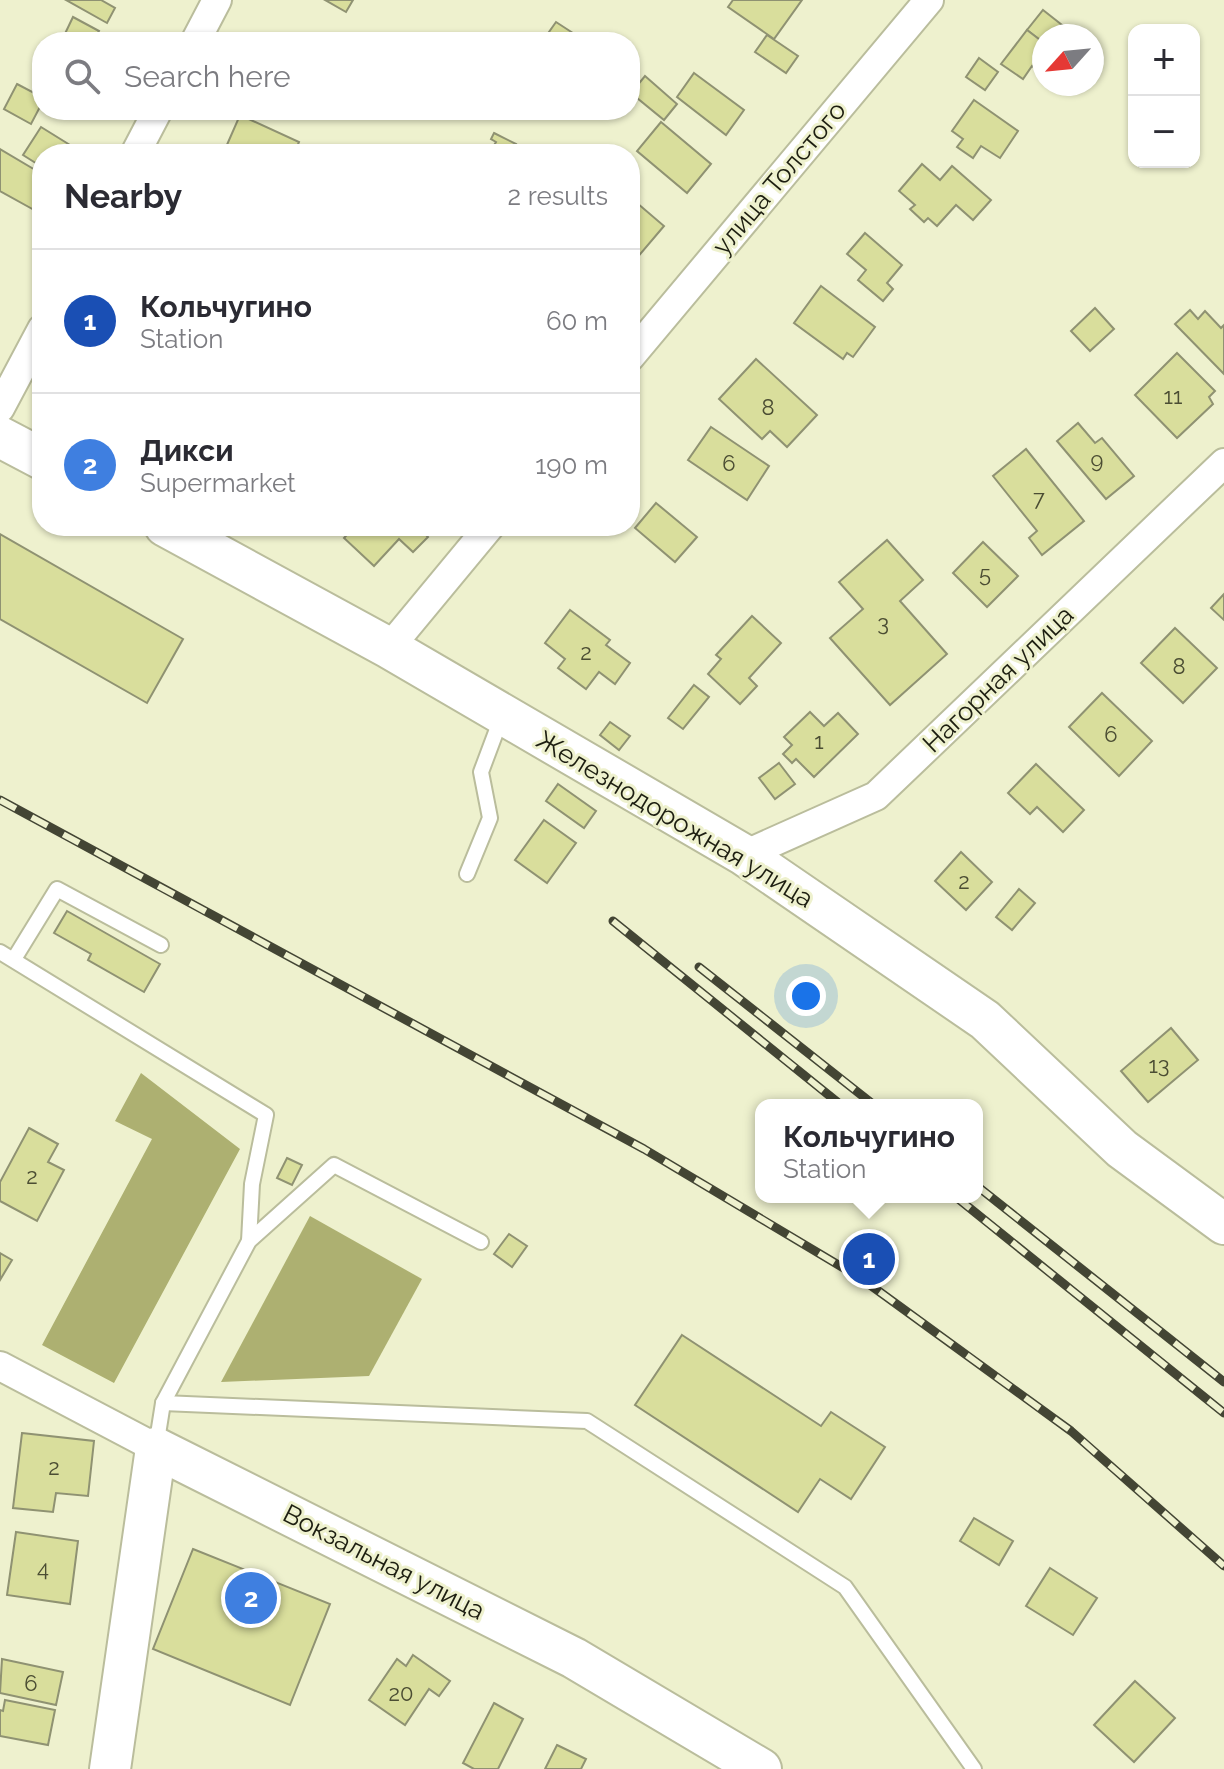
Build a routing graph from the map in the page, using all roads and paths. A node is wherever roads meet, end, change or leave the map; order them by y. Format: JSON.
{"nodes":[{"id":1,"x":217,"y":0,"type":"edge"},
{"id":2,"x":929,"y":0,"type":"edge"},
{"id":3,"x":200,"y":32,"type":"edge"},
{"id":4,"x":153,"y":120,"type":"edge"},
{"id":5,"x":140,"y":144,"type":"edge"},
{"id":6,"x":640,"y":345,"type":"edge"},
{"id":7,"x":32,"y":348,"type":"edge"},
{"id":8,"x":0,"y":408,"type":"edge"},
{"id":9,"x":0,"y":437,"type":"edge"},
{"id":10,"x":32,"y":454,"type":"edge"},
{"id":11,"x":1224,"y":463,"type":"edge"},
{"id":12,"x":183,"y":536,"type":"edge"},
{"id":13,"x":482,"y":536,"type":"edge"},
{"id":14,"x":389,"y":648,"type":"junction"},
{"id":15,"x":502,"y":716,"type":"junction"},
{"id":16,"x":744,"y":855,"type":"junction"},
{"id":17,"x":467,"y":874,"type":"dead end"},
{"id":18,"x":161,"y":945,"type":"dead end"},
{"id":19,"x":0,"y":952,"type":"edge"},
{"id":20,"x":14,"y":959,"type":"junction"},
{"id":21,"x":1224,"y":1224,"type":"edge"},
{"id":22,"x":249,"y":1241,"type":"junction"},
{"id":23,"x":481,"y":1242,"type":"dead end"},
{"id":24,"x":0,"y":1366,"type":"edge"},
{"id":25,"x":163,"y":1403,"type":"junction"},
{"id":26,"x":156,"y":1448,"type":"junction"},
{"id":27,"x":110,"y":1769,"type":"edge"},
{"id":28,"x":761,"y":1769,"type":"edge"},
{"id":29,"x":974,"y":1769,"type":"edge"}],
"edges":[{"from":1,"to":3,"type":"street"},
{"from":2,"to":6,"type":"street","name":"улица Толстого"},
{"from":4,"to":5,"type":"street"},
{"from":7,"to":8,"type":"street"},
{"from":9,"to":10,"type":"street"},
{"from":11,"to":16,"type":"street","name":"Нагорная улица"},
{"from":12,"to":14,"type":"street","name":"Железнодорожная улица"},
{"from":13,"to":14,"type":"street"},
{"from":14,"to":15,"type":"street","name":"Железнодорожная улица"},
{"from":15,"to":16,"type":"street","name":"Железнодорожная улица"},
{"from":15,"to":17,"type":"lane"},
{"from":16,"to":21,"type":"street","name":"Железнодорожная улица"},
{"from":18,"to":20,"type":"lane"},
{"from":19,"to":20,"type":"lane"},
{"from":20,"to":22,"type":"lane"},
{"from":22,"to":23,"type":"lane"},
{"from":22,"to":25,"type":"lane"},
{"from":24,"to":26,"type":"street","name":"Вокзальная улица"},
{"from":25,"to":26,"type":"lane"},
{"from":25,"to":29,"type":"lane"},
{"from":26,"to":27,"type":"street"},
{"from":26,"to":28,"type":"street","name":"Вокзальная улица"}]}
